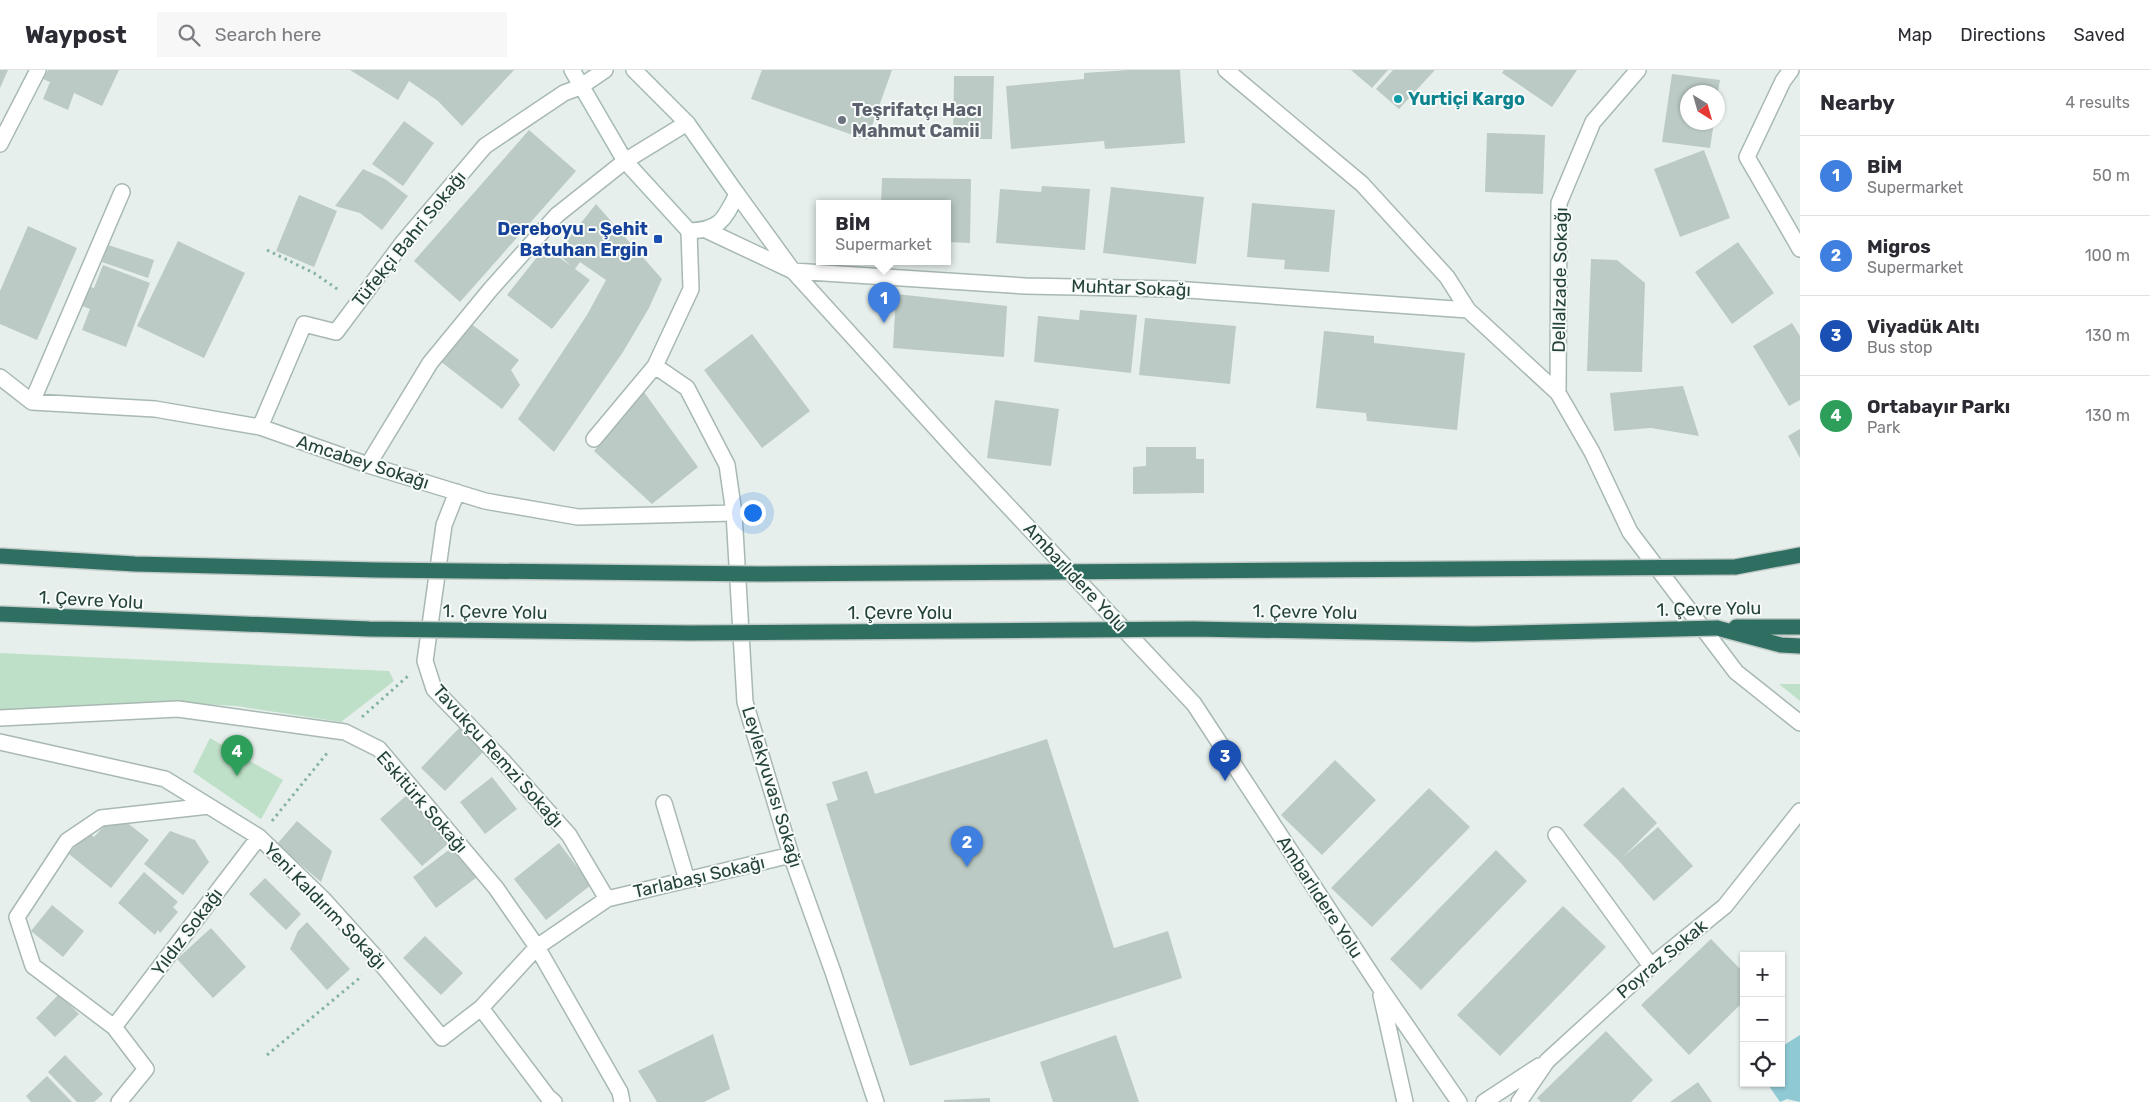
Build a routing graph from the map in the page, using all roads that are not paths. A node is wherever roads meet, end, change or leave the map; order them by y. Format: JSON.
{"nodes":[{"id":1,"x":38,"y":70,"type":"edge"},
{"id":2,"x":572,"y":70,"type":"edge"},
{"id":3,"x":605,"y":70,"type":"edge"},
{"id":4,"x":634,"y":70,"type":"edge"},
{"id":5,"x":1226,"y":70,"type":"edge"},
{"id":6,"x":1638,"y":70,"type":"edge"},
{"id":7,"x":1791,"y":70,"type":"edge"},
{"id":8,"x":580,"y":87,"type":"junction"},
{"id":9,"x":688,"y":123,"type":"junction"},
{"id":10,"x":0,"y":144,"type":"edge"},
{"id":11,"x":625,"y":161,"type":"junction"},
{"id":12,"x":122,"y":192,"type":"dead end"},
{"id":13,"x":737,"y":194,"type":"junction"},
{"id":14,"x":689,"y":230,"type":"junction"},
{"id":15,"x":706,"y":230,"type":"junction"},
{"id":16,"x":1800,"y":248,"type":"edge"},
{"id":17,"x":793,"y":271,"type":"junction"},
{"id":18,"x":1468,"y":310,"type":"junction"},
{"id":19,"x":655,"y":366,"type":"junction"},
{"id":20,"x":0,"y":377,"type":"edge"},
{"id":21,"x":1558,"y":394,"type":"junction"},
{"id":22,"x":32,"y":402,"type":"junction"},
{"id":23,"x":260,"y":427,"type":"junction"},
{"id":24,"x":594,"y":439,"type":"dead end"},
{"id":25,"x":368,"y":465,"type":"junction"},
{"id":26,"x":457,"y":492,"type":"junction"},
{"id":27,"x":734,"y":513,"type":"junction"},
{"id":28,"x":0,"y":556,"type":"edge"},
{"id":29,"x":1800,"y":556,"type":"edge"},
{"id":30,"x":1735,"y":567,"type":"junction"},
{"id":31,"x":1800,"y":567,"type":"edge"},
{"id":32,"x":0,"y":614,"type":"edge"},
{"id":33,"x":1800,"y":627,"type":"edge"},
{"id":34,"x":1717,"y":628,"type":"junction"},
{"id":35,"x":1800,"y":646,"type":"edge"},
{"id":36,"x":0,"y":718,"type":"edge"},
{"id":37,"x":1800,"y":723,"type":"edge"},
{"id":38,"x":0,"y":742,"type":"edge"},
{"id":39,"x":664,"y":803,"type":"dead end"},
{"id":40,"x":209,"y":806,"type":"junction"},
{"id":41,"x":1800,"y":811,"type":"edge"},
{"id":42,"x":1556,"y":835,"type":"dead end"},
{"id":43,"x":259,"y":837,"type":"junction"},
{"id":44,"x":791,"y":855,"type":"junction"},
{"id":45,"x":687,"y":880,"type":"junction"},
{"id":46,"x":607,"y":899,"type":"junction"},
{"id":47,"x":537,"y":947,"type":"junction"},
{"id":48,"x":1651,"y":966,"type":"junction"},
{"id":49,"x":1379,"y":986,"type":"junction"},
{"id":50,"x":481,"y":1008,"type":"junction"},
{"id":51,"x":114,"y":1027,"type":"junction"},
{"id":52,"x":1547,"y":1061,"type":"junction"},
{"id":53,"x":119,"y":1102,"type":"edge"},
{"id":54,"x":554,"y":1102,"type":"edge"},
{"id":55,"x":622,"y":1102,"type":"edge"},
{"id":56,"x":876,"y":1102,"type":"edge"},
{"id":57,"x":1405,"y":1102,"type":"edge"},
{"id":58,"x":1459,"y":1102,"type":"edge"},
{"id":59,"x":1484,"y":1102,"type":"edge"},
{"id":60,"x":1519,"y":1102,"type":"edge"}],
"edges":[{"from":1,"to":10,"type":"street"},
{"from":2,"to":8,"type":"street"},
{"from":3,"to":8,"type":"street","name":"Tüfekçi Bahri Sokağı"},
{"from":4,"to":9,"type":"street","name":"Ambarlıdere Yolu"},
{"from":5,"to":18,"type":"street"},
{"from":6,"to":21,"type":"street","name":"Dellalzade Sokağı"},
{"from":7,"to":16,"type":"street"},
{"from":8,"to":11,"type":"street"},
{"from":8,"to":23,"type":"street","name":"Tüfekçi Bahri Sokağı"},
{"from":9,"to":11,"type":"street"},
{"from":9,"to":13,"type":"street","name":"Ambarlıdere Yolu"},
{"from":11,"to":14,"type":"street"},
{"from":11,"to":25,"type":"street"},
{"from":12,"to":22,"type":"street"},
{"from":13,"to":15,"type":"street"},
{"from":13,"to":17,"type":"street","name":"Ambarlıdere Yolu"},
{"from":14,"to":15,"type":"street"},
{"from":14,"to":19,"type":"street"},
{"from":15,"to":17,"type":"street"},
{"from":17,"to":18,"type":"street","name":"Muhtar Sokağı"},
{"from":17,"to":49,"type":"street","name":"Ambarlıdere Yolu"},
{"from":18,"to":21,"type":"street"},
{"from":19,"to":24,"type":"street"},
{"from":19,"to":27,"type":"street","name":"Leylekyuvası Sokağı"},
{"from":20,"to":22,"type":"street"},
{"from":21,"to":37,"type":"street"},
{"from":22,"to":23,"type":"street","name":"Amcabey Sokağı"},
{"from":23,"to":25,"type":"street","name":"Amcabey Sokağı"},
{"from":25,"to":26,"type":"street","name":"Amcabey Sokağı"},
{"from":26,"to":27,"type":"street","name":"Amcabey Sokağı"},
{"from":26,"to":46,"type":"street","name":"Tavukçu Remzi Sokağı"},
{"from":27,"to":44,"type":"street","name":"Leylekyuvası Sokağı"},
{"from":28,"to":30,"type":"highway","bridge":true},
{"from":29,"to":30,"type":"highway"},
{"from":30,"to":31,"type":"highway"},
{"from":32,"to":34,"type":"highway","name":"1. Çevre Yolu","bridge":true},
{"from":33,"to":34,"type":"highway","name":"1. Çevre Yolu"},
{"from":34,"to":35,"type":"highway"},
{"from":36,"to":47,"type":"street","name":"Eskitürk Sokağı"},
{"from":38,"to":40,"type":"street","name":"Yeni Kaldırım Sokağı"},
{"from":39,"to":45,"type":"street"},
{"from":40,"to":43,"type":"street","name":"Yeni Kaldırım Sokağı"},
{"from":40,"to":51,"type":"street"},
{"from":41,"to":48,"type":"street","name":"Poyraz Sokak"},
{"from":42,"to":48,"type":"street"},
{"from":43,"to":50,"type":"street","name":"Yeni Kaldırım Sokağı"},
{"from":43,"to":51,"type":"street","name":"Yıldız Sokağı"},
{"from":44,"to":45,"type":"street","name":"Tarlabaşı Sokağı"},
{"from":44,"to":56,"type":"street","name":"Leylekyuvası Sokağı"},
{"from":45,"to":46,"type":"street","name":"Tarlabaşı Sokağı"},
{"from":46,"to":47,"type":"street"},
{"from":47,"to":50,"type":"street"},
{"from":47,"to":55,"type":"street","name":"Eskitürk Sokağı"},
{"from":48,"to":52,"type":"street","name":"Poyraz Sokak"},
{"from":49,"to":57,"type":"street","name":"Ambarlıdere Yolu"},
{"from":49,"to":58,"type":"street","name":"Ambarlıdere Yolu"},
{"from":50,"to":54,"type":"street"},
{"from":51,"to":53,"type":"street"},
{"from":52,"to":59,"type":"street"},
{"from":52,"to":60,"type":"street","name":"Poyraz Sokak"}]}
